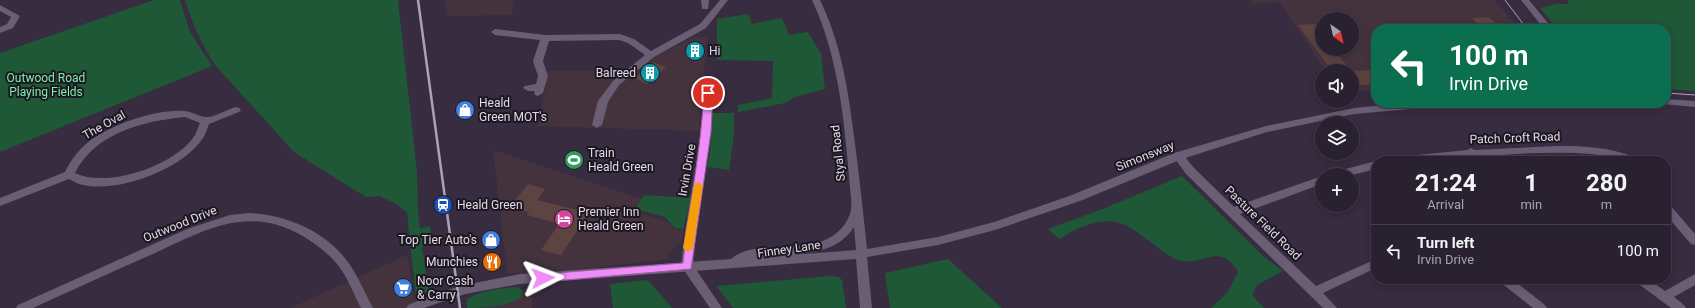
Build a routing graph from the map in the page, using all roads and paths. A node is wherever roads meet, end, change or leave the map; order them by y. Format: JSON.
{"nodes":[{"id":1,"x":724,"y":0,"type":"edge"},
{"id":2,"x":816,"y":0,"type":"edge"},
{"id":3,"x":1525,"y":0,"type":"edge"},
{"id":4,"x":0,"y":8,"type":"edge"},
{"id":5,"x":1545,"y":24,"type":"edge"},
{"id":6,"x":0,"y":30,"type":"edge"},
{"id":7,"x":495,"y":32,"type":"dead end"},
{"id":8,"x":545,"y":38,"type":"junction"},
{"id":9,"x":651,"y":55,"type":"junction"},
{"id":10,"x":710,"y":78,"type":"dead end"},
{"id":11,"x":528,"y":88,"type":"dead end"},
{"id":12,"x":1671,"y":102,"type":"edge"},
{"id":13,"x":1695,"y":104,"type":"edge"},
{"id":14,"x":1388,"y":108,"type":"edge"},
{"id":15,"x":236,"y":110,"type":"dead end"},
{"id":16,"x":205,"y":122,"type":"junction"},
{"id":17,"x":597,"y":125,"type":"dead end"},
{"id":18,"x":1471,"y":152,"type":"junction"},
{"id":19,"x":1178,"y":156,"type":"junction"},
{"id":20,"x":1438,"y":156,"type":"edge"},
{"id":21,"x":1475,"y":156,"type":"edge"},
{"id":22,"x":1626,"y":156,"type":"edge"},
{"id":23,"x":1371,"y":166,"type":"edge"},
{"id":24,"x":1359,"y":169,"type":"edge"},
{"id":25,"x":69,"y":175,"type":"junction"},
{"id":26,"x":1315,"y":183,"type":"edge"},
{"id":27,"x":0,"y":202,"type":"edge"},
{"id":28,"x":857,"y":211,"type":"junction"},
{"id":29,"x":1233,"y":212,"type":"junction"},
{"id":30,"x":1671,"y":214,"type":"edge"},
{"id":31,"x":1695,"y":241,"type":"edge"},
{"id":32,"x":861,"y":254,"type":"junction"},
{"id":33,"x":731,"y":263,"type":"junction"},
{"id":34,"x":1371,"y":265,"type":"edge"},
{"id":35,"x":687,"y":266,"type":"junction"},
{"id":36,"x":1695,"y":279,"type":"edge"},
{"id":37,"x":1510,"y":284,"type":"edge"},
{"id":38,"x":1647,"y":284,"type":"edge"},
{"id":39,"x":1314,"y":292,"type":"junction"},
{"id":40,"x":1665,"y":297,"type":"junction"},
{"id":41,"x":22,"y":308,"type":"edge"},
{"id":42,"x":367,"y":308,"type":"edge"},
{"id":43,"x":412,"y":308,"type":"edge"},
{"id":44,"x":716,"y":308,"type":"edge"},
{"id":45,"x":866,"y":308,"type":"edge"},
{"id":46,"x":1331,"y":308,"type":"edge"},
{"id":47,"x":1541,"y":308,"type":"edge"},
{"id":48,"x":1680,"y":308,"type":"edge"}],
"edges":[{"from":1,"to":9,"type":"street"},
{"from":2,"to":28,"type":"street","name":"Styal Road"},
{"from":3,"to":5,"type":"street"},
{"from":4,"to":6,"type":"street"},
{"from":7,"to":8,"type":"street"},
{"from":8,"to":9,"type":"street"},
{"from":8,"to":11,"type":"street"},
{"from":9,"to":17,"type":"street"},
{"from":10,"to":35,"type":"street","name":"Irvin Drive"},
{"from":12,"to":13,"type":"street"},
{"from":14,"to":19,"type":"street","name":"Simonsway"},
{"from":15,"to":16,"type":"street"},
{"from":16,"to":25,"type":"street","name":"The Oval"},
{"from":16,"to":25,"type":"street"},
{"from":18,"to":20,"type":"street","name":"Patch Croft Road"},
{"from":18,"to":21,"type":"street"},
{"from":18,"to":22,"type":"street","name":"Patch Croft Road"},
{"from":19,"to":29,"type":"street","name":"Pasture Field Road"},
{"from":19,"to":32,"type":"street","name":"Simonsway"},
{"from":23,"to":24,"type":"street"},
{"from":25,"to":27,"type":"street"},
{"from":26,"to":29,"type":"street"},
{"from":28,"to":32,"type":"street","name":"Styal Road"},
{"from":28,"to":33,"type":"street","name":"Finney Lane"},
{"from":29,"to":39,"type":"street","name":"Pasture Field Road"},
{"from":30,"to":31,"type":"street"},
{"from":32,"to":33,"type":"street","name":"Finney Lane"},
{"from":32,"to":45,"type":"street","name":"Styal Road"},
{"from":33,"to":35,"type":"street","name":"Finney Lane"},
{"from":34,"to":39,"type":"street"},
{"from":35,"to":43,"type":"street","name":"Finney Lane"},
{"from":35,"to":44,"type":"street"},
{"from":36,"to":40,"type":"street"},
{"from":37,"to":47,"type":"street"},
{"from":38,"to":40,"type":"street"},
{"from":39,"to":46,"type":"street","name":"Pasture Field Road"},
{"from":40,"to":48,"type":"street"},
{"from":41,"to":42,"type":"street","name":"Outwood Drive"}]}
